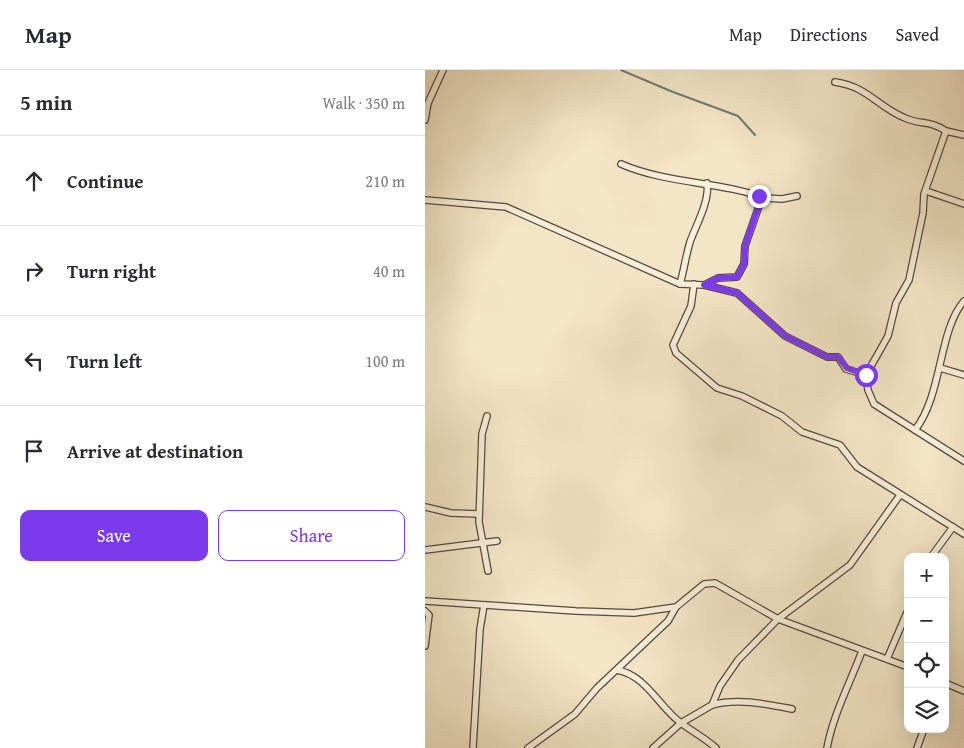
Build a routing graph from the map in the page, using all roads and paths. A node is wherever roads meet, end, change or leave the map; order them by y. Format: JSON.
{"nodes":[{"id":1,"x":443,"y":70,"type":"edge"},
{"id":2,"x":835,"y":82,"type":"dead end"},
{"id":3,"x":425,"y":120,"type":"edge"},
{"id":4,"x":946,"y":131,"type":"junction"},
{"id":5,"x":964,"y":135,"type":"edge"},
{"id":6,"x":621,"y":164,"type":"dead end"},
{"id":7,"x":707,"y":183,"type":"junction"},
{"id":8,"x":926,"y":191,"type":"junction"},
{"id":9,"x":797,"y":196,"type":"dead end"},
{"id":10,"x":765,"y":198,"type":"junction"},
{"id":11,"x":425,"y":200,"type":"edge"},
{"id":12,"x":964,"y":204,"type":"edge"},
{"id":13,"x":680,"y":284,"type":"junction"},
{"id":14,"x":694,"y":284,"type":"junction"},
{"id":15,"x":704,"y":285,"type":"junction"},
{"id":16,"x":964,"y":301,"type":"edge"},
{"id":17,"x":940,"y":368,"type":"junction"},
{"id":18,"x":866,"y":375,"type":"junction"},
{"id":19,"x":964,"y":375,"type":"edge"},
{"id":20,"x":487,"y":416,"type":"dead end"},
{"id":21,"x":915,"y":430,"type":"junction"},
{"id":22,"x":964,"y":461,"type":"edge"},
{"id":23,"x":899,"y":495,"type":"junction"},
{"id":24,"x":425,"y":508,"type":"edge"},
{"id":25,"x":479,"y":514,"type":"junction"},
{"id":26,"x":953,"y":527,"type":"junction"},
{"id":27,"x":964,"y":534,"type":"edge"},
{"id":28,"x":497,"y":541,"type":"dead end"},
{"id":29,"x":482,"y":543,"type":"junction"},
{"id":30,"x":425,"y":550,"type":"edge"},
{"id":31,"x":934,"y":553,"type":"edge"},
{"id":32,"x":488,"y":571,"type":"dead end"},
{"id":33,"x":425,"y":601,"type":"edge"},
{"id":34,"x":483,"y":605,"type":"junction"},
{"id":35,"x":676,"y":607,"type":"junction"},
{"id":36,"x":425,"y":611,"type":"edge"},
{"id":37,"x":778,"y":619,"type":"junction"},
{"id":38,"x":904,"y":619,"type":"edge"},
{"id":39,"x":425,"y":646,"type":"edge"},
{"id":40,"x":862,"y":651,"type":"junction"},
{"id":41,"x":887,"y":658,"type":"junction"},
{"id":42,"x":904,"y":665,"type":"edge"},
{"id":43,"x":617,"y":670,"type":"junction"},
{"id":44,"x":949,"y":685,"type":"edge"},
{"id":45,"x":964,"y":692,"type":"edge"},
{"id":46,"x":712,"y":705,"type":"junction"},
{"id":47,"x":792,"y":708,"type":"dead end"},
{"id":48,"x":681,"y":723,"type":"junction"},
{"id":49,"x":923,"y":733,"type":"edge"},
{"id":50,"x":473,"y":748,"type":"edge"},
{"id":51,"x":528,"y":748,"type":"edge"},
{"id":52,"x":653,"y":748,"type":"edge"},
{"id":53,"x":716,"y":748,"type":"edge"},
{"id":54,"x":827,"y":748,"type":"edge"},
{"id":55,"x":917,"y":748,"type":"edge"}],
"edges":[{"from":1,"to":3,"type":"street"},
{"from":2,"to":4,"type":"street"},
{"from":4,"to":5,"type":"street"},
{"from":4,"to":8,"type":"street"},
{"from":6,"to":7,"type":"street"},
{"from":7,"to":10,"type":"street"},
{"from":7,"to":13,"type":"street"},
{"from":8,"to":12,"type":"street"},
{"from":8,"to":18,"type":"street"},
{"from":9,"to":10,"type":"street"},
{"from":10,"to":15,"type":"street"},
{"from":11,"to":13,"type":"street"},
{"from":13,"to":14,"type":"street"},
{"from":14,"to":15,"type":"street"},
{"from":14,"to":23,"type":"street"},
{"from":15,"to":18,"type":"street"},
{"from":16,"to":17,"type":"street"},
{"from":17,"to":19,"type":"street"},
{"from":17,"to":21,"type":"street"},
{"from":18,"to":21,"type":"street"},
{"from":20,"to":25,"type":"street"},
{"from":21,"to":22,"type":"street"},
{"from":23,"to":26,"type":"street"},
{"from":23,"to":37,"type":"street"},
{"from":24,"to":25,"type":"street"},
{"from":25,"to":29,"type":"street"},
{"from":26,"to":27,"type":"street"},
{"from":26,"to":31,"type":"street"},
{"from":28,"to":29,"type":"street"},
{"from":29,"to":30,"type":"street"},
{"from":29,"to":32,"type":"street"},
{"from":33,"to":34,"type":"street"},
{"from":34,"to":35,"type":"street"},
{"from":34,"to":50,"type":"street"},
{"from":35,"to":37,"type":"street"},
{"from":35,"to":43,"type":"street"},
{"from":36,"to":39,"type":"street"},
{"from":37,"to":40,"type":"street"},
{"from":37,"to":46,"type":"street"},
{"from":38,"to":41,"type":"street"},
{"from":40,"to":41,"type":"street"},
{"from":40,"to":54,"type":"street"},
{"from":41,"to":42,"type":"street"},
{"from":43,"to":48,"type":"street"},
{"from":43,"to":51,"type":"street"},
{"from":44,"to":45,"type":"street"},
{"from":46,"to":47,"type":"street"},
{"from":46,"to":48,"type":"street"},
{"from":48,"to":52,"type":"street"},
{"from":48,"to":53,"type":"street"},
{"from":49,"to":55,"type":"street"}]}
